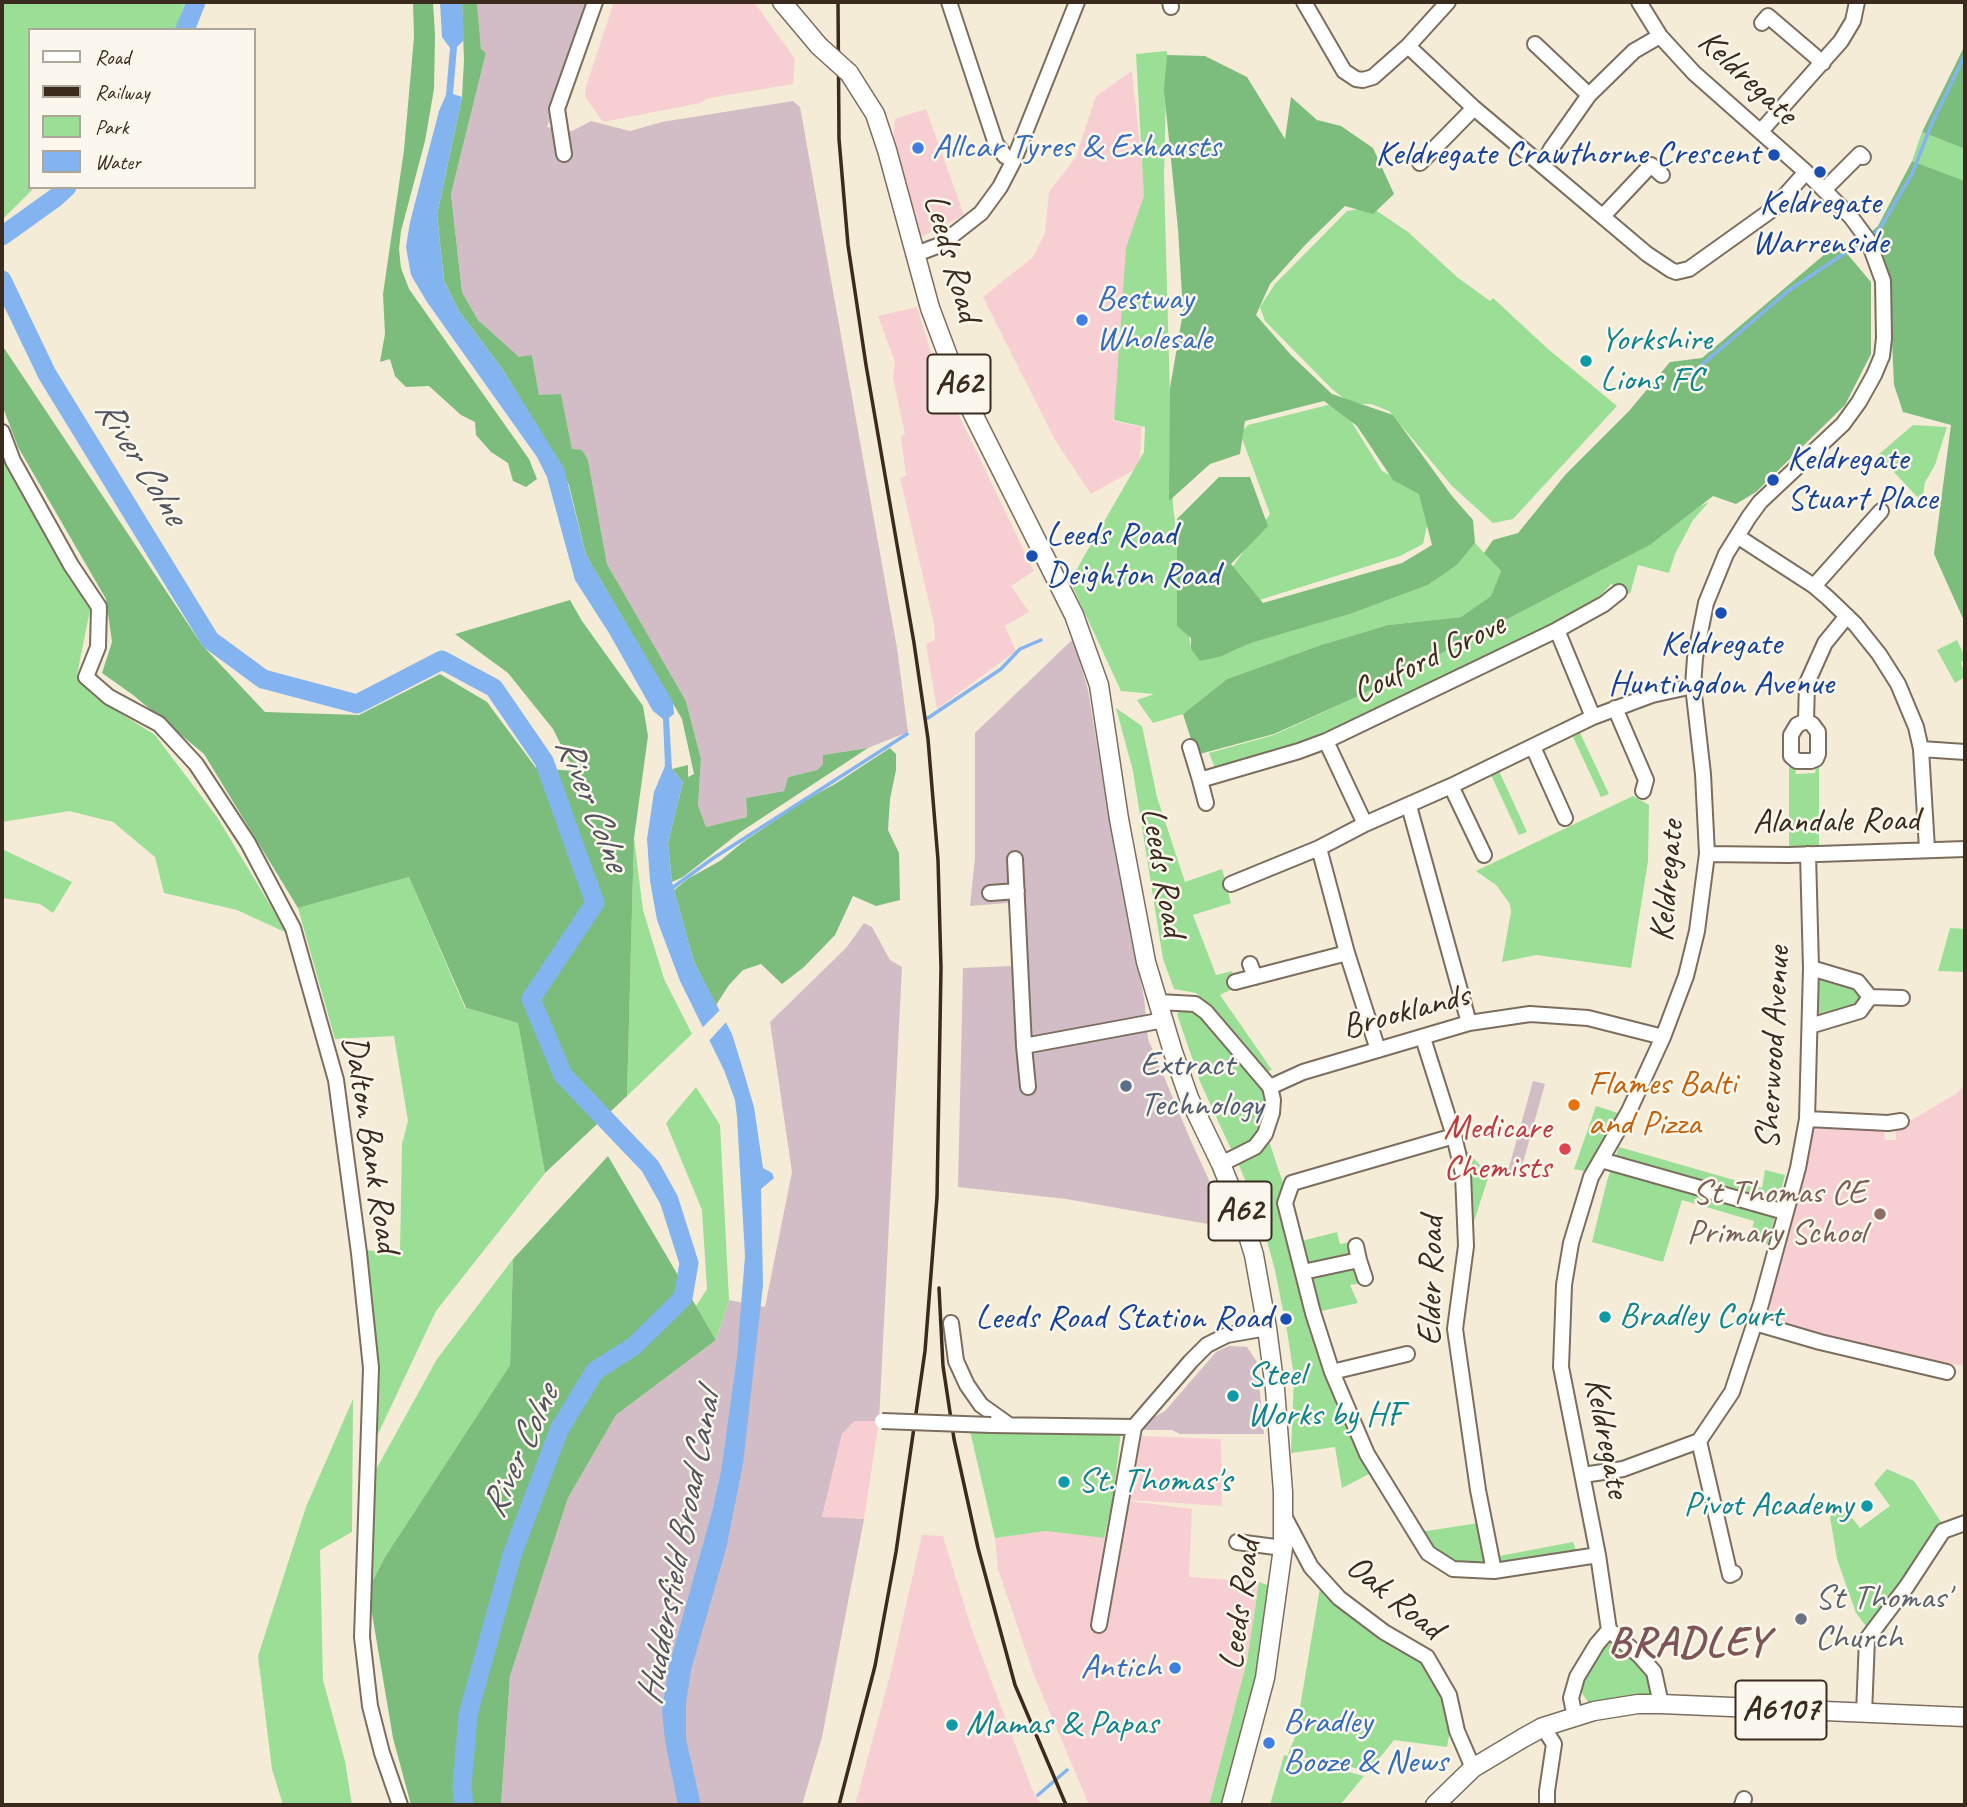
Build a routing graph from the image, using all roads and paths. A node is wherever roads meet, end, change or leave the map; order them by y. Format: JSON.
{"nodes":[{"id":1,"x":595,"y":2,"type":"edge"},
{"id":2,"x":782,"y":2,"type":"edge"},
{"id":3,"x":949,"y":2,"type":"edge"},
{"id":4,"x":1077,"y":2,"type":"edge"},
{"id":5,"x":1304,"y":2,"type":"edge"},
{"id":6,"x":1448,"y":2,"type":"edge"},
{"id":7,"x":1639,"y":2,"type":"edge"},
{"id":8,"x":1857,"y":2,"type":"edge"},
{"id":9,"x":1768,"y":16,"type":"dead end"},
{"id":10,"x":1660,"y":36,"type":"junction"},
{"id":11,"x":1535,"y":44,"type":"dead end"},
{"id":12,"x":1408,"y":46,"type":"junction"},
{"id":13,"x":1823,"y":63,"type":"junction"},
{"id":14,"x":1588,"y":94,"type":"junction"},
{"id":15,"x":1474,"y":108,"type":"junction"},
{"id":16,"x":1761,"y":131,"type":"junction"},
{"id":17,"x":564,"y":154,"type":"dead end"},
{"id":18,"x":1863,"y":157,"type":"dead end"},
{"id":19,"x":1014,"y":160,"type":"junction"},
{"id":20,"x":1420,"y":163,"type":"dead end"},
{"id":21,"x":1543,"y":165,"type":"junction"},
{"id":22,"x":1806,"y":172,"type":"junction"},
{"id":23,"x":1662,"y":175,"type":"dead end"},
{"id":24,"x":1824,"y":190,"type":"junction"},
{"id":25,"x":1603,"y":216,"type":"junction"},
{"id":26,"x":916,"y":254,"type":"junction"},
{"id":27,"x":2,"y":432,"type":"edge"},
{"id":28,"x":1881,"y":511,"type":"dead end"},
{"id":29,"x":1737,"y":536,"type":"junction"},
{"id":30,"x":1814,"y":586,"type":"junction"},
{"id":31,"x":1619,"y":592,"type":"dead end"},
{"id":32,"x":1847,"y":616,"type":"junction"},
{"id":33,"x":1557,"y":630,"type":"junction"},
{"id":34,"x":1693,"y":686,"type":"junction"},
{"id":35,"x":1615,"y":708,"type":"junction"},
{"id":36,"x":1593,"y":717,"type":"junction"},
{"id":37,"x":1806,"y":721,"type":"dead end"},
{"id":38,"x":1326,"y":741,"type":"junction"},
{"id":39,"x":1190,"y":747,"type":"dead end"},
{"id":40,"x":1533,"y":747,"type":"junction"},
{"id":41,"x":1921,"y":749,"type":"junction"},
{"id":42,"x":1965,"y":752,"type":"edge"},
{"id":43,"x":1200,"y":780,"type":"junction"},
{"id":44,"x":1451,"y":786,"type":"junction"},
{"id":45,"x":1643,"y":791,"type":"dead end"},
{"id":46,"x":1206,"y":803,"type":"dead end"},
{"id":47,"x":1409,"y":806,"type":"junction"},
{"id":48,"x":1565,"y":818,"type":"dead end"},
{"id":49,"x":1365,"y":824,"type":"junction"},
{"id":50,"x":1318,"y":848,"type":"junction"},
{"id":51,"x":1927,"y":849,"type":"junction"},
{"id":52,"x":1965,"y":849,"type":"edge"},
{"id":53,"x":1707,"y":853,"type":"junction"},
{"id":54,"x":1808,"y":854,"type":"junction"},
{"id":55,"x":1483,"y":855,"type":"dead end"},
{"id":56,"x":1015,"y":859,"type":"dead end"},
{"id":57,"x":1231,"y":884,"type":"dead end"},
{"id":58,"x":1017,"y":891,"type":"junction"},
{"id":59,"x":990,"y":893,"type":"dead end"},
{"id":60,"x":1347,"y":953,"type":"junction"},
{"id":61,"x":1811,"y":968,"type":"junction"},
{"id":62,"x":1235,"y":982,"type":"dead end"},
{"id":63,"x":1870,"y":997,"type":"junction"},
{"id":64,"x":1902,"y":998,"type":"dead end"},
{"id":65,"x":1159,"y":1002,"type":"junction"},
{"id":66,"x":1164,"y":1020,"type":"junction"},
{"id":67,"x":1469,"y":1023,"type":"junction"},
{"id":68,"x":1810,"y":1026,"type":"junction"},
{"id":69,"x":1663,"y":1037,"type":"junction"},
{"id":70,"x":1423,"y":1038,"type":"junction"},
{"id":71,"x":1024,"y":1046,"type":"junction"},
{"id":72,"x":1378,"y":1050,"type":"junction"},
{"id":73,"x":1028,"y":1087,"type":"dead end"},
{"id":74,"x":1270,"y":1087,"type":"junction"},
{"id":75,"x":1807,"y":1119,"type":"junction"},
{"id":76,"x":1893,"y":1127,"type":"dead end"},
{"id":77,"x":1454,"y":1136,"type":"junction"},
{"id":78,"x":1601,"y":1160,"type":"junction"},
{"id":79,"x":1221,"y":1164,"type":"junction"},
{"id":80,"x":1785,"y":1212,"type":"junction"},
{"id":81,"x":1303,"y":1272,"type":"junction"},
{"id":82,"x":1365,"y":1278,"type":"dead end"},
{"id":83,"x":1755,"y":1322,"type":"junction"},
{"id":84,"x":951,"y":1323,"type":"dead end"},
{"id":85,"x":1267,"y":1328,"type":"junction"},
{"id":86,"x":1407,"y":1354,"type":"dead end"},
{"id":87,"x":1947,"y":1371,"type":"dead end"},
{"id":88,"x":1332,"y":1372,"type":"junction"},
{"id":89,"x":882,"y":1421,"type":"dead end"},
{"id":90,"x":1010,"y":1424,"type":"junction"},
{"id":91,"x":1134,"y":1427,"type":"junction"},
{"id":92,"x":1699,"y":1441,"type":"junction"},
{"id":93,"x":1583,"y":1475,"type":"junction"},
{"id":94,"x":1284,"y":1516,"type":"junction"},
{"id":95,"x":1965,"y":1523,"type":"edge"},
{"id":96,"x":1237,"y":1542,"type":"dead end"},
{"id":97,"x":1283,"y":1548,"type":"junction"},
{"id":98,"x":1598,"y":1555,"type":"junction"},
{"id":99,"x":1494,"y":1571,"type":"junction"},
{"id":100,"x":1730,"y":1574,"type":"dead end"},
{"id":101,"x":1099,"y":1625,"type":"dead end"},
{"id":102,"x":1609,"y":1630,"type":"junction"},
{"id":103,"x":1661,"y":1704,"type":"junction"},
{"id":104,"x":1864,"y":1714,"type":"junction"},
{"id":105,"x":1575,"y":1717,"type":"junction"},
{"id":106,"x":1965,"y":1717,"type":"edge"},
{"id":107,"x":1544,"y":1727,"type":"junction"},
{"id":108,"x":1474,"y":1768,"type":"junction"},
{"id":109,"x":400,"y":1805,"type":"edge"},
{"id":110,"x":1231,"y":1805,"type":"edge"},
{"id":111,"x":1435,"y":1805,"type":"edge"},
{"id":112,"x":1547,"y":1805,"type":"edge"}],
"edges":[{"from":1,"to":17,"type":"street"},
{"from":2,"to":26,"type":"main road","name":"Leeds Road","number":"A62","bridge":true},
{"from":3,"to":19,"type":"street"},
{"from":4,"to":19,"type":"street"},
{"from":5,"to":12,"type":"street"},
{"from":6,"to":12,"type":"street"},
{"from":7,"to":10,"type":"street","name":"Keldregate"},
{"from":8,"to":13,"type":"street"},
{"from":9,"to":13,"type":"street"},
{"from":10,"to":14,"type":"street"},
{"from":10,"to":16,"type":"street","name":"Keldregate"},
{"from":11,"to":14,"type":"street"},
{"from":12,"to":15,"type":"street"},
{"from":13,"to":16,"type":"street"},
{"from":14,"to":21,"type":"street"},
{"from":15,"to":20,"type":"street"},
{"from":15,"to":21,"type":"street"},
{"from":16,"to":22,"type":"street","name":"Keldregate"},
{"from":18,"to":24,"type":"street"},
{"from":19,"to":26,"type":"street"},
{"from":21,"to":25,"type":"street"},
{"from":22,"to":24,"type":"street","name":"Keldregate"},
{"from":22,"to":25,"type":"street"},
{"from":23,"to":25,"type":"street"},
{"from":24,"to":29,"type":"street","name":"Keldregate"},
{"from":26,"to":65,"type":"main road","name":"Leeds Road","number":"A62"},
{"from":27,"to":109,"type":"street","name":"Dalton Bank Road"},
{"from":28,"to":30,"type":"street"},
{"from":29,"to":30,"type":"street"},
{"from":29,"to":34,"type":"street","name":"Keldregate"},
{"from":30,"to":32,"type":"street"},
{"from":31,"to":33,"type":"street","name":"Couford Grove"},
{"from":32,"to":37,"type":"street"},
{"from":32,"to":41,"type":"street"},
{"from":33,"to":36,"type":"street","name":"Couford Grove"},
{"from":33,"to":38,"type":"street","name":"Couford Grove"},
{"from":34,"to":35,"type":"street"},
{"from":34,"to":53,"type":"street","name":"Keldregate"},
{"from":35,"to":36,"type":"street"},
{"from":35,"to":45,"type":"street"},
{"from":36,"to":40,"type":"street"},
{"from":38,"to":43,"type":"street","name":"Couford Grove"},
{"from":38,"to":49,"type":"street","name":"Couford Grove"},
{"from":39,"to":43,"type":"street"},
{"from":40,"to":44,"type":"street"},
{"from":40,"to":48,"type":"street"},
{"from":41,"to":42,"type":"street"},
{"from":41,"to":51,"type":"street"},
{"from":43,"to":46,"type":"street"},
{"from":44,"to":47,"type":"street"},
{"from":44,"to":55,"type":"street"},
{"from":47,"to":49,"type":"street"},
{"from":47,"to":67,"type":"street"},
{"from":49,"to":50,"type":"street"},
{"from":50,"to":57,"type":"street"},
{"from":50,"to":60,"type":"street"},
{"from":51,"to":52,"type":"street","name":"Alandale Road"},
{"from":51,"to":54,"type":"street","name":"Alandale Road"},
{"from":53,"to":54,"type":"street","name":"Alandale Road"},
{"from":53,"to":69,"type":"street","name":"Keldregate"},
{"from":54,"to":61,"type":"street","name":"Sherwood Avenue"},
{"from":56,"to":58,"type":"street"},
{"from":58,"to":59,"type":"street"},
{"from":58,"to":71,"type":"street"},
{"from":60,"to":62,"type":"street"},
{"from":60,"to":72,"type":"street"},
{"from":61,"to":63,"type":"street"},
{"from":61,"to":68,"type":"street","name":"Sherwood Avenue"},
{"from":63,"to":64,"type":"street"},
{"from":63,"to":68,"type":"street"},
{"from":65,"to":66,"type":"main road","name":"Leeds Road","number":"A62"},
{"from":65,"to":74,"type":"street"},
{"from":66,"to":71,"type":"street"},
{"from":66,"to":79,"type":"main road","name":"Leeds Road","number":"A62"},
{"from":67,"to":69,"type":"street","name":"Brooklands"},
{"from":67,"to":70,"type":"street","name":"Brooklands"},
{"from":68,"to":75,"type":"street","name":"Sherwood Avenue"},
{"from":69,"to":78,"type":"street","name":"Keldregate"},
{"from":70,"to":72,"type":"street","name":"Brooklands"},
{"from":70,"to":77,"type":"street","name":"Elder Road"},
{"from":71,"to":73,"type":"street"},
{"from":72,"to":74,"type":"street","name":"Brooklands"},
{"from":74,"to":79,"type":"street"},
{"from":75,"to":76,"type":"street"},
{"from":75,"to":80,"type":"street","name":"Sherwood Avenue"},
{"from":77,"to":81,"type":"street"},
{"from":77,"to":99,"type":"street","name":"Elder Road"},
{"from":78,"to":80,"type":"street"},
{"from":78,"to":93,"type":"street","name":"Keldregate"},
{"from":79,"to":85,"type":"main road","name":"Leeds Road","number":"A62"},
{"from":80,"to":83,"type":"street","name":"Sherwood Avenue"},
{"from":81,"to":82,"type":"street"},
{"from":81,"to":88,"type":"street"},
{"from":83,"to":87,"type":"street"},
{"from":83,"to":92,"type":"street","name":"Sherwood Avenue"},
{"from":84,"to":90,"type":"street"},
{"from":85,"to":91,"type":"street"},
{"from":85,"to":94,"type":"main road","name":"Leeds Road","number":"A62"},
{"from":86,"to":88,"type":"street"},
{"from":88,"to":99,"type":"street"},
{"from":89,"to":90,"type":"street","bridge":true},
{"from":90,"to":91,"type":"street"},
{"from":91,"to":101,"type":"street"},
{"from":92,"to":93,"type":"street"},
{"from":92,"to":100,"type":"street"},
{"from":93,"to":98,"type":"street","name":"Keldregate"},
{"from":94,"to":97,"type":"main road","name":"Leeds Road","number":"A62"},
{"from":94,"to":108,"type":"street","name":"Oak Road"},
{"from":95,"to":104,"type":"street"},
{"from":96,"to":97,"type":"street"},
{"from":97,"to":110,"type":"main road","name":"Leeds Road","number":"A62"},
{"from":98,"to":99,"type":"street"},
{"from":98,"to":102,"type":"street","name":"Keldregate"},
{"from":102,"to":103,"type":"street"},
{"from":102,"to":105,"type":"street"},
{"from":103,"to":104,"type":"main road","number":"A6107"},
{"from":103,"to":105,"type":"main road","number":"A6107"},
{"from":104,"to":106,"type":"main road","number":"A6107"},
{"from":105,"to":107,"type":"main road","number":"A6107"},
{"from":107,"to":108,"type":"main road","number":"A6107"},
{"from":107,"to":112,"type":"street"},
{"from":108,"to":111,"type":"main road","number":"A6107"}]}
